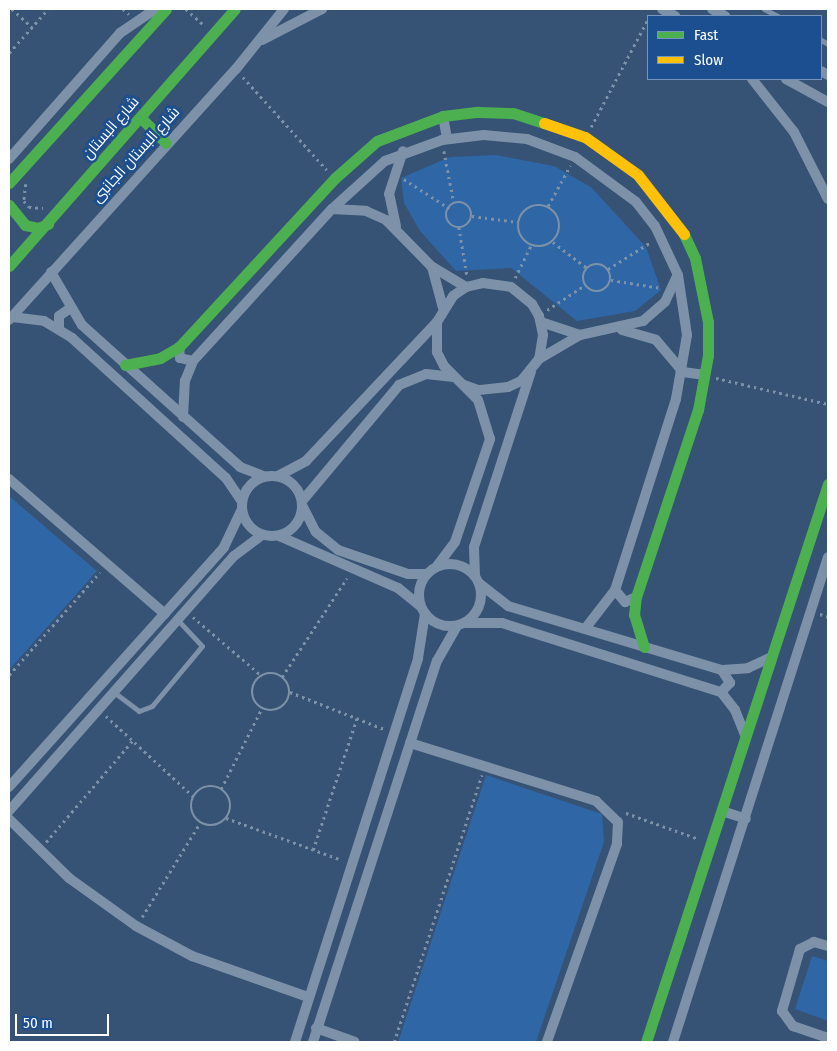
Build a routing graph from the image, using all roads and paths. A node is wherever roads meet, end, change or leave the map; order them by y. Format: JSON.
{"nodes":[{"id":1,"x":12,"y":9,"type":"edge"},
{"id":2,"x":48,"y":9,"type":"edge"},
{"id":3,"x":165,"y":9,"type":"edge"},
{"id":4,"x":186,"y":9,"type":"edge"},
{"id":5,"x":235,"y":9,"type":"edge"},
{"id":6,"x":284,"y":9,"type":"edge"},
{"id":7,"x":322,"y":9,"type":"edge"},
{"id":8,"x":662,"y":9,"type":"edge"},
{"id":9,"x":764,"y":9,"type":"edge"},
{"id":10,"x":673,"y":15,"type":"edge"},
{"id":11,"x":776,"y":15,"type":"edge"},
{"id":12,"x":647,"y":21,"type":"edge"},
{"id":13,"x":32,"y":27,"type":"junction"},
{"id":14,"x":215,"y":34,"type":"junction"},
{"id":15,"x":259,"y":42,"type":"junction"},
{"id":16,"x":9,"y":53,"type":"edge"},
{"id":17,"x":236,"y":69,"type":"junction"},
{"id":18,"x":753,"y":80,"type":"edge"},
{"id":19,"x":788,"y":80,"type":"edge"},
{"id":20,"x":828,"y":102,"type":"edge"},
{"id":21,"x":443,"y":116,"type":"junction"},
{"id":22,"x":141,"y":118,"type":"junction"},
{"id":23,"x":585,"y":137,"type":"junction"},
{"id":24,"x":444,"y":140,"type":"junction"},
{"id":25,"x":166,"y":143,"type":"junction"},
{"id":26,"x":402,"y":151,"type":"junction"},
{"id":27,"x":575,"y":157,"type":"junction"},
{"id":28,"x":9,"y":159,"type":"edge"},
{"id":29,"x":392,"y":172,"type":"junction"},
{"id":30,"x":32,"y":177,"type":"dead end"},
{"id":31,"x":335,"y":178,"type":"junction"},
{"id":32,"x":9,"y":183,"type":"edge"},
{"id":33,"x":828,"y":199,"type":"edge"},
{"id":34,"x":50,"y":202,"type":"dead end"},
{"id":35,"x":454,"y":203,"type":"junction"},
{"id":36,"x":9,"y":205,"type":"edge"},
{"id":37,"x":548,"y":206,"type":"junction"},
{"id":38,"x":449,"y":208,"type":"junction"},
{"id":39,"x":332,"y":209,"type":"junction"},
{"id":40,"x":472,"y":216,"type":"junction"},
{"id":41,"x":518,"y":222,"type":"junction"},
{"id":42,"x":48,"y":224,"type":"junction"},
{"id":43,"x":396,"y":226,"type":"junction"},
{"id":44,"x":459,"y":227,"type":"junction"},
{"id":45,"x":285,"y":234,"type":"junction"},
{"id":46,"x":660,"y":236,"type":"junction"},
{"id":47,"x":553,"y":242,"type":"junction"},
{"id":48,"x":297,"y":246,"type":"junction"},
{"id":49,"x":531,"y":246,"type":"junction"},
{"id":50,"x":9,"y":266,"type":"edge"},
{"id":51,"x":431,"y":266,"type":"junction"},
{"id":52,"x":587,"y":268,"type":"junction"},
{"id":53,"x":608,"y":269,"type":"junction"},
{"id":54,"x":51,"y":272,"type":"junction"},
{"id":55,"x":678,"y":275,"type":"junction"},
{"id":56,"x":610,"y":280,"type":"junction"},
{"id":57,"x":585,"y":285,"type":"junction"},
{"id":58,"x":468,"y":286,"type":"junction"},
{"id":59,"x":511,"y":287,"type":"junction"},
{"id":60,"x":672,"y":290,"type":"junction"},
{"id":61,"x":443,"y":308,"type":"junction"},
{"id":62,"x":69,"y":309,"type":"junction"},
{"id":63,"x":10,"y":318,"type":"edge"},
{"id":64,"x":540,"y":319,"type":"junction"},
{"id":65,"x":437,"y":322,"type":"junction"},
{"id":66,"x":59,"y":328,"type":"junction"},
{"id":67,"x":616,"y":330,"type":"junction"},
{"id":68,"x":580,"y":335,"type":"junction"},
{"id":69,"x":179,"y":347,"type":"junction"},
{"id":70,"x":538,"y":359,"type":"junction"},
{"id":71,"x":193,"y":361,"type":"junction"},
{"id":72,"x":126,"y":365,"type":"junction"},
{"id":73,"x":532,"y":370,"type":"junction"},
{"id":74,"x":683,"y":372,"type":"junction"},
{"id":75,"x":705,"y":375,"type":"junction"},
{"id":76,"x":454,"y":377,"type":"junction"},
{"id":77,"x":464,"y":385,"type":"junction"},
{"id":78,"x":828,"y":404,"type":"edge"},
{"id":79,"x":183,"y":417,"type":"junction"},
{"id":80,"x":238,"y":465,"type":"junction"},
{"id":81,"x":264,"y":476,"type":"junction"},
{"id":82,"x":278,"y":476,"type":"junction"},
{"id":83,"x":226,"y":478,"type":"junction"},
{"id":84,"x":9,"y":479,"type":"edge"},
{"id":85,"x":828,"y":484,"type":"edge"},
{"id":86,"x":303,"y":503,"type":"junction"},
{"id":87,"x":242,"y":505,"type":"junction"},
{"id":88,"x":262,"y":534,"type":"junction"},
{"id":89,"x":279,"y":536,"type":"junction"},
{"id":90,"x":227,"y":543,"type":"junction"},
{"id":91,"x":238,"y":552,"type":"junction"},
{"id":92,"x":828,"y":557,"type":"edge"},
{"id":93,"x":108,"y":564,"type":"junction"},
{"id":94,"x":437,"y":566,"type":"junction"},
{"id":95,"x":352,"y":570,"type":"junction"},
{"id":96,"x":427,"y":574,"type":"junction"},
{"id":97,"x":478,"y":580,"type":"junction"},
{"id":98,"x":615,"y":590,"type":"junction"},
{"id":99,"x":636,"y":598,"type":"junction"},
{"id":100,"x":423,"y":610,"type":"junction"},
{"id":101,"x":187,"y":612,"type":"junction"},
{"id":102,"x":166,"y":614,"type":"junction"},
{"id":103,"x":179,"y":621,"type":"junction"},
{"id":104,"x":461,"y":625,"type":"junction"},
{"id":105,"x":585,"y":629,"type":"junction"},
{"id":106,"x":644,"y":647,"type":"junction"},
{"id":107,"x":772,"y":657,"type":"junction"},
{"id":108,"x":722,"y":670,"type":"junction"},
{"id":109,"x":9,"y":675,"type":"edge"},
{"id":110,"x":262,"y":676,"type":"junction"},
{"id":111,"x":282,"y":677,"type":"junction"},
{"id":112,"x":290,"y":692,"type":"junction"},
{"id":113,"x":720,"y":692,"type":"junction"},
{"id":114,"x":115,"y":693,"type":"junction"},
{"id":115,"x":262,"y":708,"type":"junction"},
{"id":116,"x":99,"y":710,"type":"junction"},
{"id":117,"x":357,"y":718,"type":"junction"},
{"id":118,"x":394,"y":733,"type":"junction"},
{"id":119,"x":746,"y":739,"type":"junction"},
{"id":120,"x":133,"y":740,"type":"junction"},
{"id":121,"x":410,"y":743,"type":"junction"},
{"id":122,"x":485,"y":767,"type":"junction"},
{"id":123,"x":27,"y":768,"type":"junction"},
{"id":124,"x":38,"y":779,"type":"junction"},
{"id":125,"x":9,"y":787,"type":"edge"},
{"id":126,"x":221,"y":789,"type":"junction"},
{"id":127,"x":193,"y":796,"type":"junction"},
{"id":128,"x":606,"y":806,"type":"junction"},
{"id":129,"x":9,"y":811,"type":"edge"},
{"id":130,"x":722,"y":811,"type":"junction"},
{"id":131,"x":226,"y":818,"type":"junction"},
{"id":132,"x":9,"y":819,"type":"edge"},
{"id":133,"x":746,"y":819,"type":"junction"},
{"id":134,"x":200,"y":823,"type":"junction"},
{"id":135,"x":712,"y":843,"type":"junction"},
{"id":136,"x":39,"y":850,"type":"junction"},
{"id":137,"x":313,"y":850,"type":"junction"},
{"id":138,"x":352,"y":863,"type":"junction"},
{"id":139,"x":136,"y":926,"type":"junction"},
{"id":140,"x":325,"y":946,"type":"junction"},
{"id":141,"x":828,"y":946,"type":"edge"},
{"id":142,"x":341,"y":952,"type":"junction"},
{"id":143,"x":308,"y":997,"type":"junction"},
{"id":144,"x":316,"y":1028,"type":"junction"},
{"id":145,"x":828,"y":1038,"type":"edge"},
{"id":146,"x":295,"y":1042,"type":"edge"},
{"id":147,"x":312,"y":1042,"type":"edge"},
{"id":148,"x":355,"y":1042,"type":"edge"},
{"id":149,"x":394,"y":1042,"type":"edge"},
{"id":150,"x":546,"y":1042,"type":"edge"},
{"id":151,"x":646,"y":1042,"type":"edge"},
{"id":152,"x":674,"y":1042,"type":"edge"}],
"edges":[{"from":1,"to":13,"type":"path"},
{"from":2,"to":13,"type":"path"},
{"from":3,"to":28,"type":"street"},
{"from":3,"to":32,"type":"street"},
{"from":4,"to":14,"type":"path"},
{"from":5,"to":14,"type":"street","name":"شارع البستان"},
{"from":6,"to":15,"type":"street","name":"شارع البستان الجانبى"},
{"from":7,"to":15,"type":"street"},
{"from":8,"to":10,"type":"street"},
{"from":9,"to":11,"type":"lane"},
{"from":12,"to":23,"type":"path"},
{"from":13,"to":16,"type":"path"},
{"from":14,"to":22,"type":"street","name":"شارع البستان"},
{"from":15,"to":17,"type":"street","name":"شارع البستان الجانبى"},
{"from":17,"to":25,"type":"street","name":"شارع البستان الجانبى"},
{"from":17,"to":31,"type":"path"},
{"from":18,"to":33,"type":"street"},
{"from":19,"to":20,"type":"street"},
{"from":21,"to":23,"type":"street"},
{"from":21,"to":24,"type":"street"},
{"from":21,"to":31,"type":"street"},
{"from":22,"to":25,"type":"street"},
{"from":22,"to":42,"type":"street","name":"شارع البستان"},
{"from":23,"to":75,"type":"street"},
{"from":24,"to":26,"type":"street"},
{"from":24,"to":27,"type":"street"},
{"from":24,"to":35,"type":"path"},
{"from":25,"to":54,"type":"street","name":"شارع البستان الجانبى"},
{"from":26,"to":29,"type":"street"},
{"from":26,"to":39,"type":"street"},
{"from":27,"to":37,"type":"path"},
{"from":27,"to":46,"type":"street"},
{"from":29,"to":38,"type":"path"},
{"from":29,"to":43,"type":"street"},
{"from":30,"to":34,"type":"path"},
{"from":31,"to":45,"type":"street"},
{"from":35,"to":38,"type":"path"},
{"from":35,"to":40,"type":"path"},
{"from":36,"to":42,"type":"street"},
{"from":37,"to":41,"type":"path"},
{"from":37,"to":47,"type":"path"},
{"from":38,"to":44,"type":"path"},
{"from":39,"to":43,"type":"street"},
{"from":39,"to":48,"type":"street"},
{"from":40,"to":41,"type":"path"},
{"from":40,"to":44,"type":"path"},
{"from":41,"to":49,"type":"path"},
{"from":42,"to":50,"type":"street","name":"شارع البستان"},
{"from":43,"to":51,"type":"street"},
{"from":44,"to":58,"type":"path"},
{"from":45,"to":48,"type":"street"},
{"from":45,"to":69,"type":"street"},
{"from":46,"to":53,"type":"path"},
{"from":46,"to":55,"type":"street"},
{"from":47,"to":49,"type":"path"},
{"from":47,"to":52,"type":"path"},
{"from":48,"to":71,"type":"street"},
{"from":49,"to":59,"type":"path"},
{"from":51,"to":58,"type":"street"},
{"from":51,"to":61,"type":"street"},
{"from":52,"to":53,"type":"path"},
{"from":52,"to":57,"type":"path"},
{"from":53,"to":56,"type":"path"},
{"from":54,"to":62,"type":"street"},
{"from":54,"to":63,"type":"street","name":"شارع البستان الجانبى"},
{"from":55,"to":60,"type":"street"},
{"from":55,"to":74,"type":"street"},
{"from":56,"to":57,"type":"path"},
{"from":56,"to":60,"type":"path"},
{"from":57,"to":64,"type":"path"},
{"from":58,"to":59,"type":"street"},
{"from":58,"to":61,"type":"street"},
{"from":59,"to":64,"type":"street"},
{"from":60,"to":67,"type":"street"},
{"from":61,"to":65,"type":"street"},
{"from":62,"to":66,"type":"street"},
{"from":62,"to":72,"type":"street"},
{"from":63,"to":66,"type":"street"},
{"from":64,"to":68,"type":"street"},
{"from":64,"to":70,"type":"street"},
{"from":65,"to":76,"type":"street"},
{"from":65,"to":82,"type":"street"},
{"from":66,"to":83,"type":"street"},
{"from":67,"to":68,"type":"street"},
{"from":67,"to":74,"type":"street"},
{"from":68,"to":70,"type":"street"},
{"from":69,"to":71,"type":"street"},
{"from":69,"to":72,"type":"street"},
{"from":70,"to":73,"type":"street"},
{"from":71,"to":79,"type":"street"},
{"from":72,"to":79,"type":"street"},
{"from":73,"to":77,"type":"street"},
{"from":73,"to":97,"type":"street"},
{"from":74,"to":75,"type":"street"},
{"from":74,"to":98,"type":"street"},
{"from":75,"to":78,"type":"path"},
{"from":75,"to":99,"type":"street"},
{"from":76,"to":77,"type":"street"},
{"from":76,"to":86,"type":"street"},
{"from":77,"to":94,"type":"street"},
{"from":79,"to":80,"type":"street"},
{"from":80,"to":81,"type":"street"},
{"from":80,"to":83,"type":"street"},
{"from":81,"to":82,"type":"street"},
{"from":81,"to":87,"type":"street"},
{"from":82,"to":86,"type":"street"},
{"from":83,"to":87,"type":"street"},
{"from":84,"to":93,"type":"street"},
{"from":85,"to":107,"type":"street"},
{"from":86,"to":89,"type":"street"},
{"from":86,"to":96,"type":"street"},
{"from":87,"to":88,"type":"street"},
{"from":87,"to":90,"type":"street"},
{"from":88,"to":89,"type":"street"},
{"from":88,"to":91,"type":"street"},
{"from":89,"to":95,"type":"street"},
{"from":90,"to":91,"type":"street"},
{"from":90,"to":102,"type":"street"},
{"from":91,"to":101,"type":"street"},
{"from":92,"to":133,"type":"street"},
{"from":93,"to":102,"type":"street"},
{"from":93,"to":109,"type":"path"},
{"from":94,"to":96,"type":"street"},
{"from":94,"to":97,"type":"street"},
{"from":95,"to":100,"type":"street"},
{"from":95,"to":111,"type":"path"},
{"from":96,"to":100,"type":"street"},
{"from":97,"to":104,"type":"street"},
{"from":97,"to":105,"type":"street"},
{"from":98,"to":99,"type":"street"},
{"from":98,"to":105,"type":"street"},
{"from":99,"to":106,"type":"street"},
{"from":100,"to":104,"type":"street"},
{"from":100,"to":118,"type":"street"},
{"from":101,"to":103,"type":"street"},
{"from":101,"to":110,"type":"path"},
{"from":102,"to":123,"type":"street"},
{"from":103,"to":114,"type":"street"},
{"from":103,"to":114,"type":"lane"},
{"from":104,"to":113,"type":"street"},
{"from":104,"to":121,"type":"street"},
{"from":105,"to":106,"type":"street"},
{"from":106,"to":108,"type":"street"},
{"from":107,"to":108,"type":"street"},
{"from":107,"to":119,"type":"street"},
{"from":108,"to":113,"type":"street"},
{"from":110,"to":111,"type":"path"},
{"from":110,"to":115,"type":"path"},
{"from":111,"to":112,"type":"path"},
{"from":112,"to":115,"type":"path"},
{"from":112,"to":117,"type":"path"},
{"from":113,"to":119,"type":"street"},
{"from":114,"to":116,"type":"street"},
{"from":115,"to":126,"type":"path"},
{"from":116,"to":120,"type":"path"},
{"from":116,"to":124,"type":"street"},
{"from":117,"to":118,"type":"path"},
{"from":117,"to":137,"type":"path"},
{"from":118,"to":138,"type":"street"},
{"from":119,"to":130,"type":"street"},
{"from":120,"to":127,"type":"path"},
{"from":120,"to":136,"type":"path"},
{"from":121,"to":122,"type":"street"},
{"from":121,"to":142,"type":"street"},
{"from":122,"to":128,"type":"street"},
{"from":122,"to":149,"type":"path"},
{"from":123,"to":124,"type":"street"},
{"from":123,"to":125,"type":"street"},
{"from":124,"to":129,"type":"street"},
{"from":126,"to":127,"type":"path"},
{"from":126,"to":131,"type":"path"},
{"from":127,"to":134,"type":"path"},
{"from":128,"to":135,"type":"path"},
{"from":128,"to":150,"type":"street"},
{"from":130,"to":133,"type":"street"},
{"from":130,"to":135,"type":"street"},
{"from":131,"to":134,"type":"path"},
{"from":131,"to":137,"type":"path"},
{"from":132,"to":136,"type":"street"},
{"from":133,"to":152,"type":"street"},
{"from":134,"to":139,"type":"path"},
{"from":135,"to":151,"type":"street"},
{"from":136,"to":139,"type":"street"},
{"from":137,"to":138,"type":"path"},
{"from":138,"to":140,"type":"street"},
{"from":139,"to":143,"type":"street"},
{"from":140,"to":142,"type":"street"},
{"from":140,"to":143,"type":"street"},
{"from":141,"to":145,"type":"street"},
{"from":142,"to":144,"type":"street"},
{"from":143,"to":146,"type":"street"},
{"from":144,"to":147,"type":"street"},
{"from":144,"to":148,"type":"street"}]}
